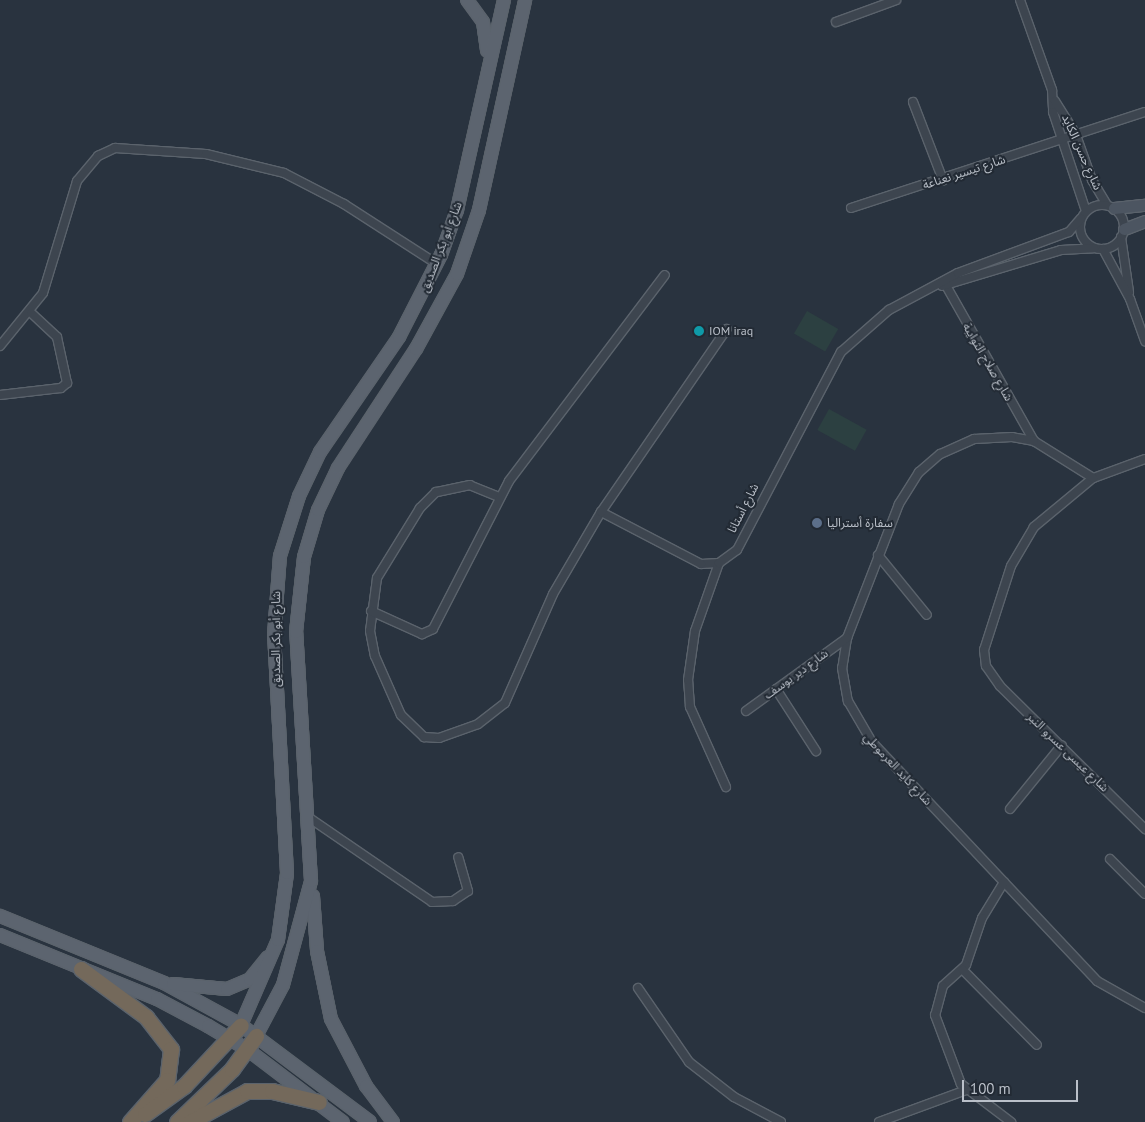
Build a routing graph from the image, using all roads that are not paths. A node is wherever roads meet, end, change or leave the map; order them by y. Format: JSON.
{"nodes":[{"id":1,"x":467,"y":0,"type":"edge"},
{"id":2,"x":504,"y":0,"type":"edge"},
{"id":3,"x":526,"y":0,"type":"edge"},
{"id":4,"x":896,"y":0,"type":"edge"},
{"id":5,"x":1020,"y":0,"type":"edge"},
{"id":6,"x":875,"y":3,"type":"edge"},
{"id":7,"x":836,"y":22,"type":"dead end"},
{"id":8,"x":488,"y":65,"type":"junction"},
{"id":9,"x":1055,"y":101,"type":"junction"},
{"id":10,"x":913,"y":102,"type":"dead end"},
{"id":11,"x":1145,"y":112,"type":"edge"},
{"id":12,"x":1076,"y":135,"type":"junction"},
{"id":13,"x":1062,"y":140,"type":"junction"},
{"id":14,"x":943,"y":180,"type":"junction"},
{"id":15,"x":1145,"y":205,"type":"edge"},
{"id":16,"x":1111,"y":207,"type":"junction"},
{"id":17,"x":851,"y":208,"type":"dead end"},
{"id":18,"x":1086,"y":211,"type":"junction"},
{"id":19,"x":1081,"y":218,"type":"junction"},
{"id":20,"x":1145,"y":220,"type":"edge"},
{"id":21,"x":1122,"y":233,"type":"junction"},
{"id":22,"x":1094,"y":248,"type":"junction"},
{"id":23,"x":1103,"y":249,"type":"junction"},
{"id":24,"x":437,"y":264,"type":"junction"},
{"id":25,"x":665,"y":275,"type":"dead end"},
{"id":26,"x":944,"y":284,"type":"junction"},
{"id":27,"x":1130,"y":299,"type":"junction"},
{"id":28,"x":31,"y":314,"type":"junction"},
{"id":29,"x":727,"y":329,"type":"dead end"},
{"id":30,"x":1145,"y":341,"type":"edge"},
{"id":31,"x":0,"y":346,"type":"edge"},
{"id":32,"x":0,"y":395,"type":"edge"},
{"id":33,"x":1034,"y":442,"type":"junction"},
{"id":34,"x":1145,"y":459,"type":"edge"},
{"id":35,"x":1093,"y":478,"type":"junction"},
{"id":36,"x":499,"y":497,"type":"junction"},
{"id":37,"x":602,"y":512,"type":"junction"},
{"id":38,"x":878,"y":555,"type":"junction"},
{"id":39,"x":719,"y":563,"type":"junction"},
{"id":40,"x":371,"y":611,"type":"junction"},
{"id":41,"x":928,"y":615,"type":"dead end"},
{"id":42,"x":846,"y":638,"type":"junction"},
{"id":43,"x":776,"y":689,"type":"junction"},
{"id":44,"x":746,"y":711,"type":"dead end"},
{"id":45,"x":1062,"y":744,"type":"junction"},
{"id":46,"x":816,"y":751,"type":"dead end"},
{"id":47,"x":726,"y":787,"type":"dead end"},
{"id":48,"x":1010,"y":809,"type":"dead end"},
{"id":49,"x":308,"y":817,"type":"junction"},
{"id":50,"x":1145,"y":829,"type":"edge"},
{"id":51,"x":458,"y":857,"type":"dead end"},
{"id":52,"x":1110,"y":859,"type":"dead end"},
{"id":53,"x":311,"y":881,"type":"junction"},
{"id":54,"x":1004,"y":882,"type":"junction"},
{"id":55,"x":1145,"y":894,"type":"edge"},
{"id":56,"x":0,"y":916,"type":"edge"},
{"id":57,"x":0,"y":935,"type":"edge"},
{"id":58,"x":278,"y":940,"type":"junction"},
{"id":59,"x":81,"y":969,"type":"junction"},
{"id":60,"x":962,"y":970,"type":"junction"},
{"id":61,"x":164,"y":983,"type":"junction"},
{"id":62,"x":638,"y":988,"type":"dead end"},
{"id":63,"x":1145,"y":1008,"type":"edge"},
{"id":64,"x":241,"y":1026,"type":"junction"},
{"id":65,"x":256,"y":1036,"type":"junction"},
{"id":66,"x":231,"y":1039,"type":"junction"},
{"id":67,"x":1037,"y":1045,"type":"dead end"},
{"id":68,"x":248,"y":1050,"type":"junction"},
{"id":69,"x":966,"y":1090,"type":"junction"},
{"id":70,"x":319,"y":1102,"type":"junction"},
{"id":71,"x":132,"y":1122,"type":"edge"},
{"id":72,"x":177,"y":1122,"type":"edge"},
{"id":73,"x":190,"y":1122,"type":"edge"},
{"id":74,"x":343,"y":1122,"type":"edge"},
{"id":75,"x":370,"y":1122,"type":"edge"},
{"id":76,"x":393,"y":1122,"type":"edge"},
{"id":77,"x":781,"y":1122,"type":"edge"},
{"id":78,"x":879,"y":1122,"type":"edge"},
{"id":79,"x":1011,"y":1122,"type":"edge"}],
"edges":[{"from":1,"to":8,"type":"main road"},
{"from":2,"to":8,"type":"main road","name":"شارع أبو بكر الصديق"},
{"from":3,"to":49,"type":"main road","name":"شارع أبو بكر الصديق"},
{"from":4,"to":6,"type":"street"},
{"from":5,"to":9,"type":"street","name":"شارع حسن الكايد"},
{"from":6,"to":7,"type":"street"},
{"from":8,"to":24,"type":"main road","name":"شارع أبو بكر الصديق"},
{"from":9,"to":12,"type":"street","name":"شارع حسن الكايد"},
{"from":9,"to":13,"type":"street","name":"شارع حسن الكايد"},
{"from":10,"to":14,"type":"street"},
{"from":11,"to":12,"type":"street","name":"شارع تيسير نعناعة"},
{"from":12,"to":13,"type":"street","name":"شارع تيسير نعناعة"},
{"from":12,"to":16,"type":"street","name":"شارع حسن الكايد"},
{"from":13,"to":14,"type":"street","name":"شارع تيسير نعناعة"},
{"from":13,"to":18,"type":"street","name":"شارع حسن الكايد"},
{"from":14,"to":17,"type":"street","name":"شارع تيسير نعناعة"},
{"from":15,"to":16,"type":"street"},
{"from":16,"to":18,"type":"street"},
{"from":16,"to":21,"type":"street"},
{"from":18,"to":19,"type":"street"},
{"from":19,"to":22,"type":"street"},
{"from":19,"to":26,"type":"street","name":"شارع أستانا"},
{"from":20,"to":21,"type":"street"},
{"from":21,"to":23,"type":"street"},
{"from":21,"to":27,"type":"street"},
{"from":22,"to":23,"type":"street"},
{"from":22,"to":26,"type":"street","name":"شارع أستانا"},
{"from":23,"to":27,"type":"street"},
{"from":24,"to":28,"type":"street"},
{"from":24,"to":58,"type":"main road","name":"شارع أبو بكر الصديق"},
{"from":25,"to":36,"type":"street"},
{"from":26,"to":33,"type":"street","name":"شارع صلاح الثوايبة"},
{"from":26,"to":39,"type":"street","name":"شارع أستانا"},
{"from":27,"to":30,"type":"street"},
{"from":28,"to":31,"type":"street"},
{"from":28,"to":32,"type":"street"},
{"from":29,"to":37,"type":"street"},
{"from":33,"to":35,"type":"street","name":"شارع كايد العرموطي"},
{"from":33,"to":38,"type":"street","name":"شارع كايد العرموطي"},
{"from":34,"to":35,"type":"street"},
{"from":35,"to":45,"type":"street","name":"شارع عيسى عسرو النبر"},
{"from":36,"to":40,"type":"street"},
{"from":36,"to":40,"type":"street"},
{"from":37,"to":39,"type":"street"},
{"from":37,"to":40,"type":"street"},
{"from":38,"to":41,"type":"street"},
{"from":38,"to":42,"type":"street","name":"شارع كايد العرموطي"},
{"from":39,"to":47,"type":"street"},
{"from":42,"to":43,"type":"street","name":"شارع دير يوسف"},
{"from":42,"to":54,"type":"street","name":"شارع كايد العرموطي"},
{"from":43,"to":44,"type":"street","name":"شارع دير يوسف"},
{"from":43,"to":46,"type":"street"},
{"from":45,"to":48,"type":"street"},
{"from":45,"to":50,"type":"street","name":"شارع عيسى عسرو النبر"},
{"from":49,"to":51,"type":"street"},
{"from":49,"to":53,"type":"main road","name":"شارع أبو بكر الصديق"},
{"from":52,"to":55,"type":"street"},
{"from":53,"to":65,"type":"main road","name":"شارع أبو بكر الصديق"},
{"from":53,"to":76,"type":"main road"},
{"from":54,"to":60,"type":"street"},
{"from":54,"to":63,"type":"street","name":"شارع كايد العرموطي"},
{"from":56,"to":61,"type":"main road"},
{"from":57,"to":59,"type":"main road"},
{"from":58,"to":61,"type":"main road"},
{"from":58,"to":64,"type":"main road","name":"شارع أبو بكر الصديق"},
{"from":59,"to":66,"type":"main road"},
{"from":59,"to":71,"type":"highway"},
{"from":60,"to":67,"type":"street"},
{"from":60,"to":69,"type":"street"},
{"from":61,"to":64,"type":"main road"},
{"from":62,"to":77,"type":"street"},
{"from":64,"to":65,"type":"main road"},
{"from":64,"to":66,"type":"highway","name":"شارع أبو بكر الصديق"},
{"from":65,"to":68,"type":"highway","name":"شارع أبو بكر الصديق"},
{"from":65,"to":75,"type":"main road"},
{"from":66,"to":68,"type":"main road"},
{"from":66,"to":71,"type":"highway","name":"شارع أبو بكر الصديق"},
{"from":68,"to":70,"type":"main road"},
{"from":68,"to":72,"type":"highway","name":"شارع أبو بكر الصديق"},
{"from":69,"to":78,"type":"street"},
{"from":69,"to":79,"type":"street"},
{"from":70,"to":73,"type":"highway"},
{"from":70,"to":74,"type":"main road"}]}
